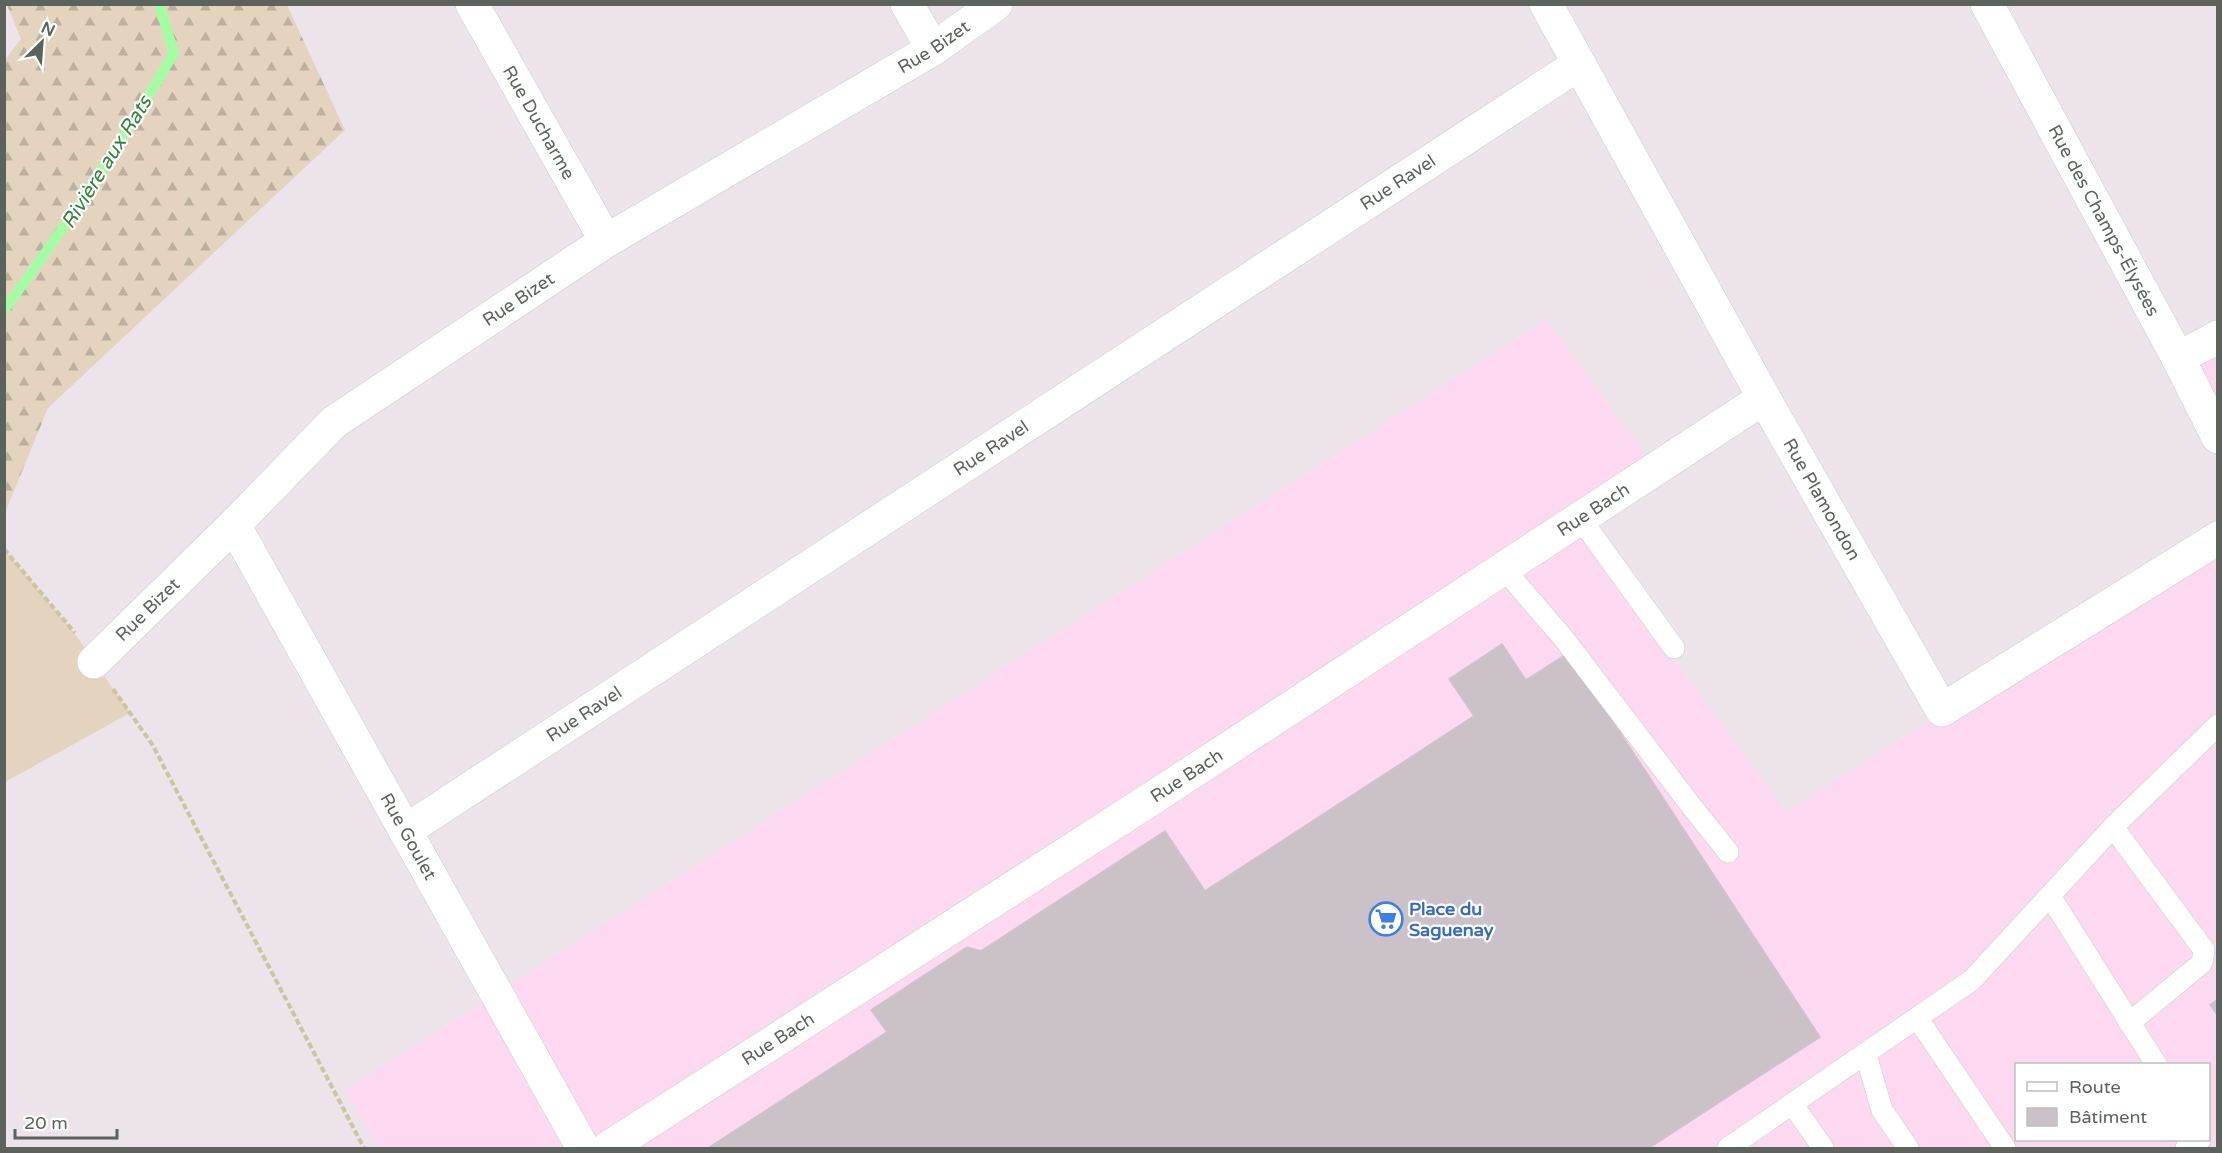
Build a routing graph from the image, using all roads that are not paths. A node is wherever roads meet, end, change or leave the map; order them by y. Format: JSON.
{"nodes":[{"id":1,"x":472,"y":4,"type":"edge"},
{"id":2,"x":907,"y":4,"type":"edge"},
{"id":3,"x":996,"y":4,"type":"edge"},
{"id":4,"x":1545,"y":4,"type":"edge"},
{"id":5,"x":1987,"y":4,"type":"edge"},
{"id":6,"x":933,"y":49,"type":"junction"},
{"id":7,"x":1579,"y":64,"type":"junction"},
{"id":8,"x":606,"y":241,"type":"junction"},
{"id":9,"x":2217,"y":337,"type":"edge"},
{"id":10,"x":2178,"y":358,"type":"junction"},
{"id":11,"x":1764,"y":398,"type":"junction"},
{"id":12,"x":2217,"y":437,"type":"edge"},
{"id":13,"x":1580,"y":518,"type":"junction"},
{"id":14,"x":234,"y":525,"type":"junction"},
{"id":15,"x":2217,"y":538,"type":"edge"},
{"id":16,"x":1503,"y":568,"type":"junction"},
{"id":17,"x":1674,"y":648,"type":"dead end"},
{"id":18,"x":94,"y":662,"type":"road end"},
{"id":19,"x":2217,"y":725,"type":"edge"},
{"id":20,"x":2113,"y":827,"type":"junction"},
{"id":21,"x":405,"y":831,"type":"junction"},
{"id":22,"x":1728,"y":852,"type":"dead end"},
{"id":23,"x":2050,"y":896,"type":"junction"},
{"id":24,"x":1917,"y":1019,"type":"junction"},
{"id":25,"x":2129,"y":1023,"type":"junction"},
{"id":26,"x":1866,"y":1055,"type":"junction"},
{"id":27,"x":2155,"y":1063,"type":"edge"},
{"id":28,"x":1793,"y":1105,"type":"junction"},
{"id":29,"x":583,"y":1149,"type":"edge"},
{"id":30,"x":608,"y":1149,"type":"edge"},
{"id":31,"x":1728,"y":1149,"type":"edge"},
{"id":32,"x":1823,"y":1149,"type":"edge"},
{"id":33,"x":1908,"y":1149,"type":"edge"},
{"id":34,"x":2005,"y":1149,"type":"edge"}],
"edges":[{"from":1,"to":8,"type":"street","name":"Rue Ducharme"},
{"from":2,"to":6,"type":"street"},
{"from":3,"to":6,"type":"street","name":"Rue Bizet"},
{"from":4,"to":7,"type":"street","name":"Rue Plamondon"},
{"from":5,"to":10,"type":"street","name":"Rue des Champs-Élysées"},
{"from":6,"to":8,"type":"street","name":"Rue Bizet"},
{"from":7,"to":11,"type":"street","name":"Rue Plamondon"},
{"from":7,"to":21,"type":"street","name":"Rue Ravel"},
{"from":8,"to":14,"type":"street","name":"Rue Bizet"},
{"from":9,"to":10,"type":"street"},
{"from":10,"to":12,"type":"street","name":"Rue des Champs-Élysées"},
{"from":11,"to":13,"type":"street","name":"Rue Bach"},
{"from":11,"to":15,"type":"street","name":"Rue Plamondon"},
{"from":13,"to":16,"type":"street","name":"Rue Bach"},
{"from":13,"to":17,"type":"lane"},
{"from":14,"to":18,"type":"street","name":"Rue Bizet"},
{"from":14,"to":21,"type":"street","name":"Rue Goulet"},
{"from":16,"to":22,"type":"lane"},
{"from":16,"to":30,"type":"street","name":"Rue Bach"},
{"from":19,"to":20,"type":"lane"},
{"from":20,"to":23,"type":"lane"},
{"from":20,"to":25,"type":"lane"},
{"from":21,"to":29,"type":"street","name":"Rue Goulet"},
{"from":23,"to":24,"type":"lane"},
{"from":23,"to":25,"type":"lane"},
{"from":24,"to":26,"type":"lane"},
{"from":24,"to":34,"type":"lane"},
{"from":25,"to":27,"type":"lane"},
{"from":26,"to":28,"type":"lane"},
{"from":26,"to":33,"type":"lane"},
{"from":28,"to":31,"type":"lane"},
{"from":28,"to":32,"type":"lane"}]}
